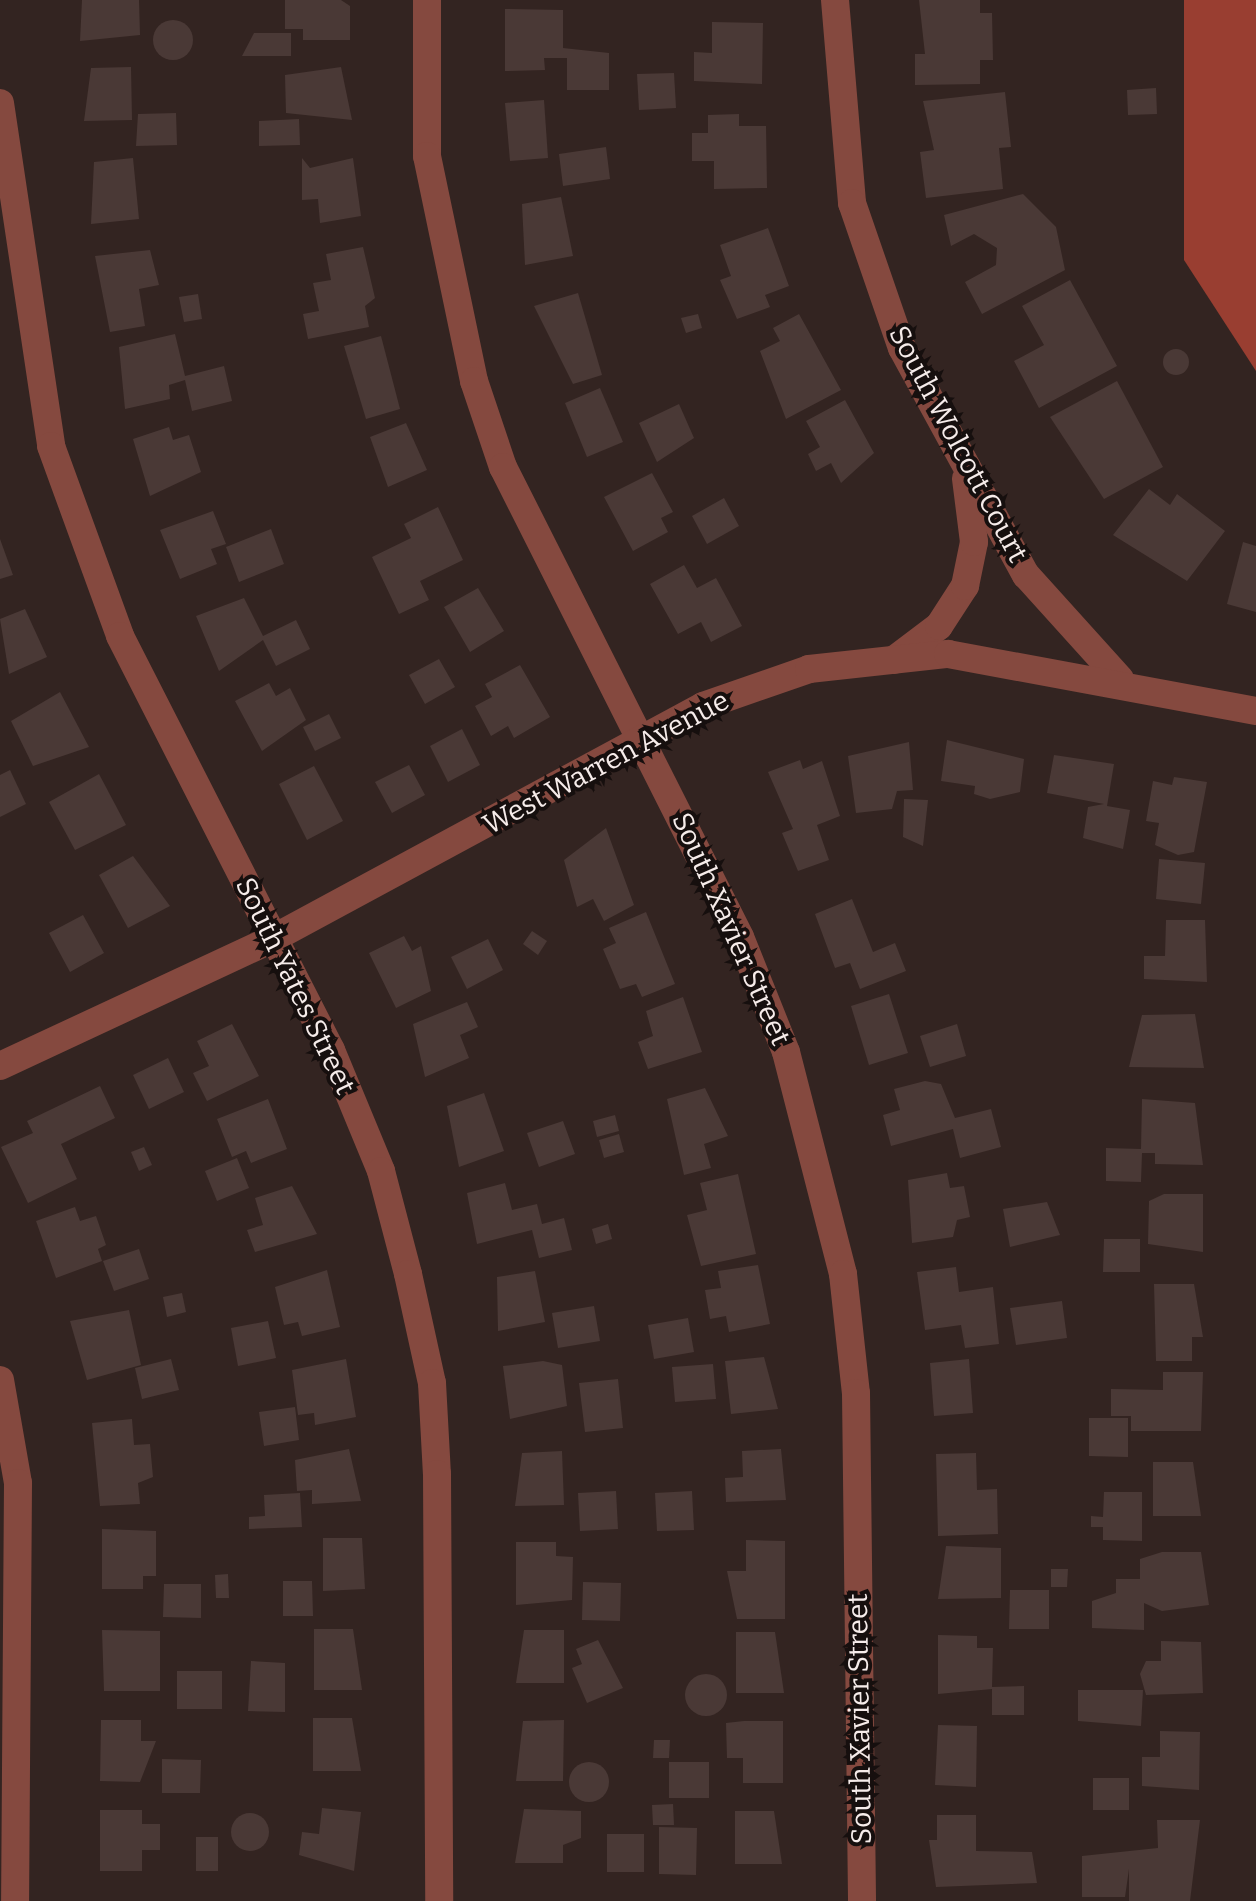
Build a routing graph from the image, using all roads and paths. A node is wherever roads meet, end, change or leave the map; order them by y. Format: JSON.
{"nodes":[{"id":1,"x":427,"y":0,"type":"edge"},
{"id":2,"x":835,"y":0,"type":"edge"},
{"id":3,"x":0,"y":102,"type":"edge"},
{"id":4,"x":964,"y":462,"type":"junction"},
{"id":5,"x":893,"y":660,"type":"junction"},
{"id":6,"x":1120,"y":680,"type":"junction"},
{"id":7,"x":1256,"y":711,"type":"edge"},
{"id":8,"x":646,"y":740,"type":"junction"},
{"id":9,"x":272,"y":939,"type":"junction"},
{"id":10,"x":0,"y":1066,"type":"edge"},
{"id":11,"x":0,"y":1380,"type":"edge"},
{"id":12,"x":15,"y":1901,"type":"edge"},
{"id":13,"x":439,"y":1901,"type":"edge"},
{"id":14,"x":862,"y":1901,"type":"edge"}],
"edges":[{"from":1,"to":8,"type":"street","name":"South Xavier Street"},
{"from":2,"to":4,"type":"street","name":"South Wolcott Court"},
{"from":3,"to":9,"type":"street","name":"South Yates Street"},
{"from":4,"to":5,"type":"street"},
{"from":4,"to":6,"type":"street","name":"South Wolcott Court"},
{"from":5,"to":6,"type":"street","name":"West Warren Avenue"},
{"from":5,"to":8,"type":"street","name":"West Warren Avenue"},
{"from":6,"to":7,"type":"street","name":"West Warren Avenue"},
{"from":8,"to":9,"type":"street","name":"West Warren Avenue"},
{"from":8,"to":14,"type":"street","name":"South Xavier Street"},
{"from":9,"to":10,"type":"street","name":"West Warren Avenue"},
{"from":9,"to":13,"type":"street","name":"South Yates Street"},
{"from":11,"to":12,"type":"street"}]}
